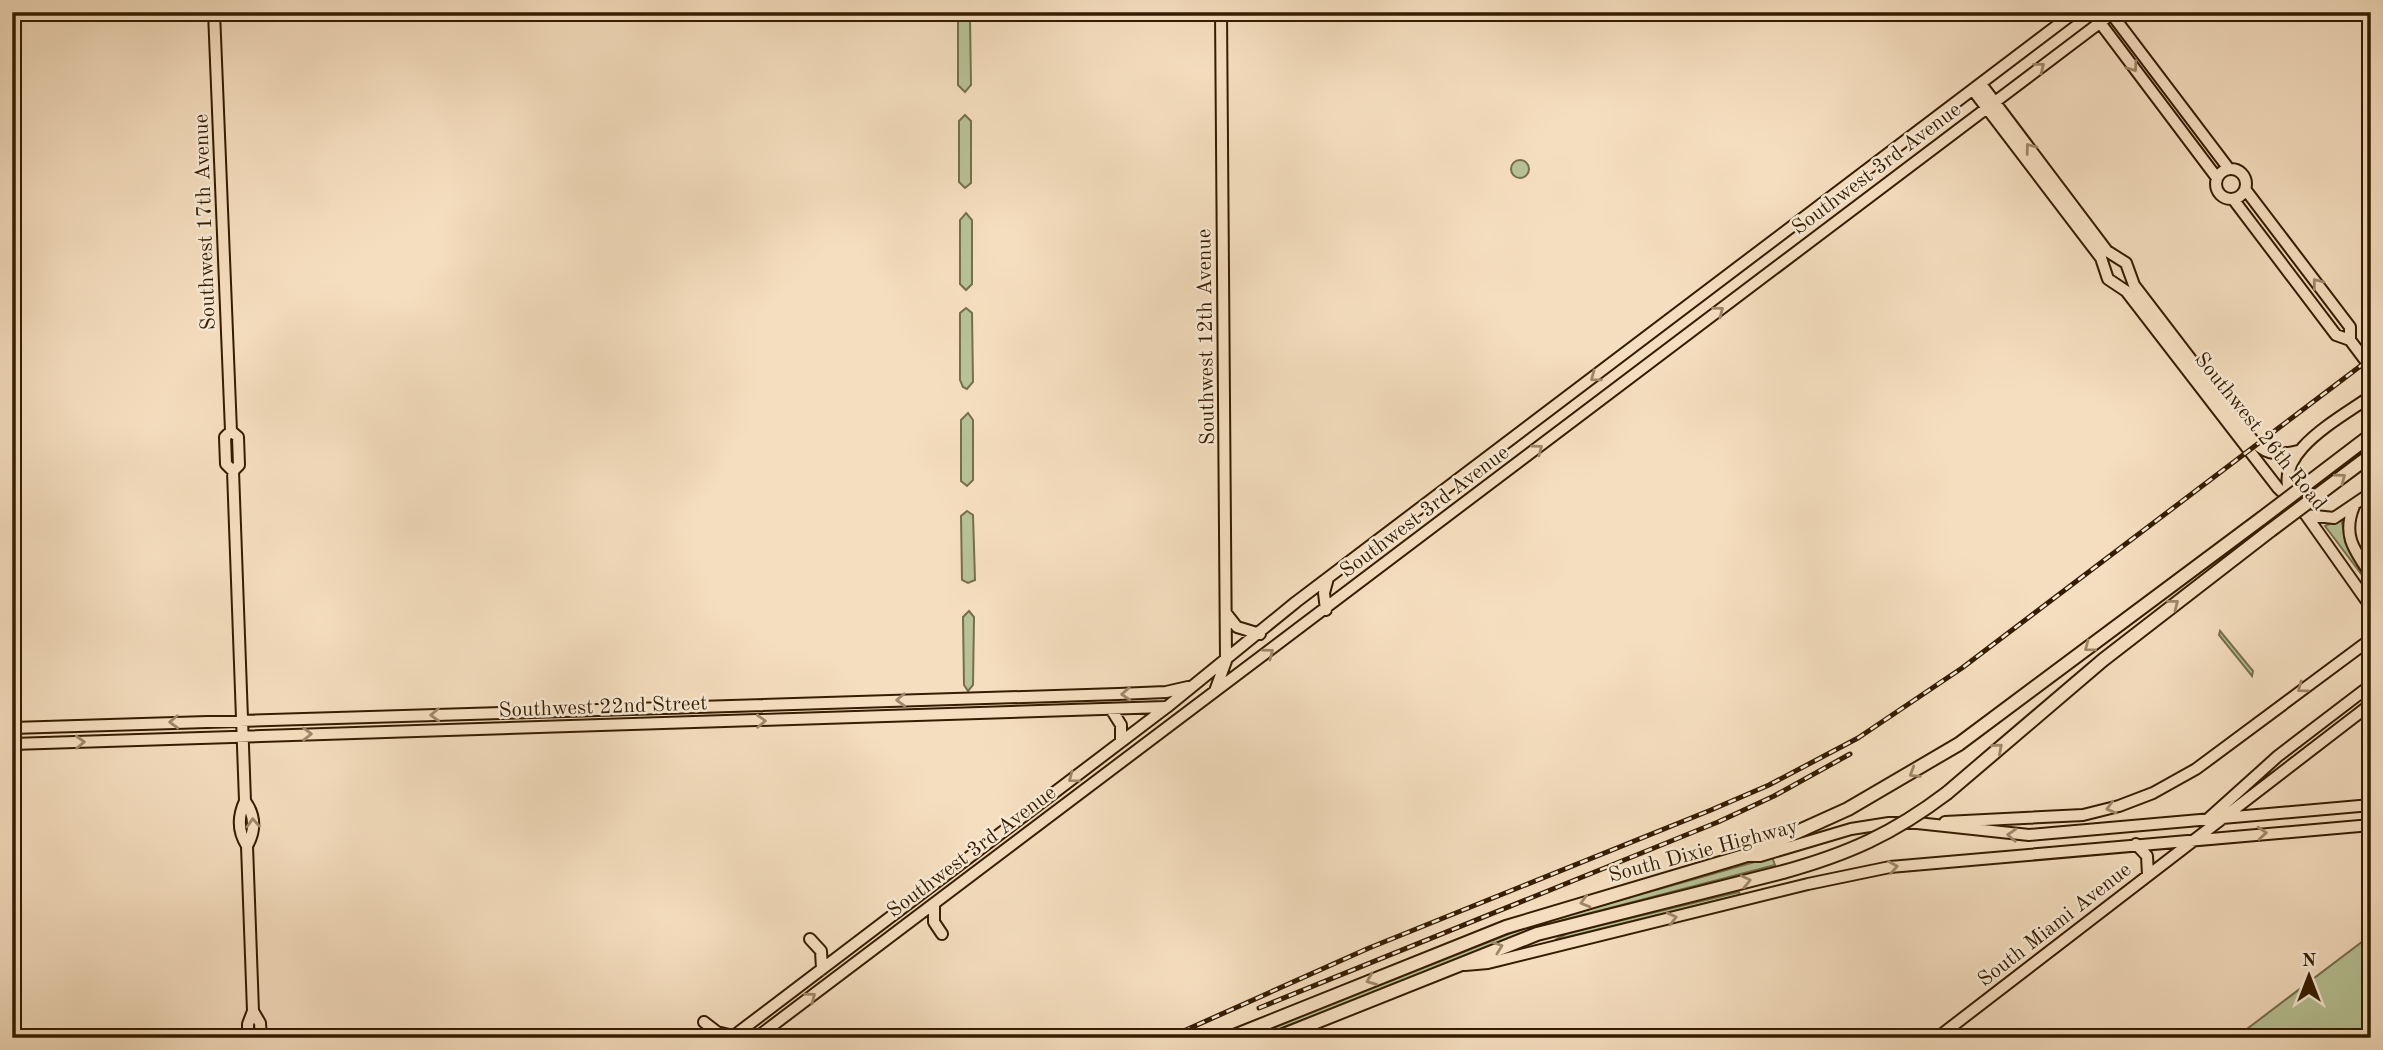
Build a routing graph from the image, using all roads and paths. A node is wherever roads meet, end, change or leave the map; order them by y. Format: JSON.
{"nodes":[{"id":1,"x":215,"y":12,"type":"edge"},
{"id":2,"x":1221,"y":12,"type":"edge"},
{"id":3,"x":2075,"y":12,"type":"edge"},
{"id":4,"x":2092,"y":12,"type":"edge"},
{"id":5,"x":2112,"y":13,"type":"edge"},
{"id":6,"x":2099,"y":22,"type":"junction"},
{"id":7,"x":1977,"y":87,"type":"junction"},
{"id":8,"x":1990,"y":105,"type":"junction"},
{"id":9,"x":2229,"y":169,"type":"junction"},
{"id":10,"x":2217,"y":178,"type":"junction"},
{"id":11,"x":2245,"y":189,"type":"junction"},
{"id":12,"x":2232,"y":199,"type":"junction"},
{"id":13,"x":2118,"y":258,"type":"junction"},
{"id":14,"x":2105,"y":268,"type":"junction"},
{"id":15,"x":2129,"y":274,"type":"junction"},
{"id":16,"x":2117,"y":283,"type":"junction"},
{"id":17,"x":2350,"y":340,"type":"junction"},
{"id":18,"x":2371,"y":368,"type":"edge"},
{"id":19,"x":2371,"y":396,"type":"edge"},
{"id":20,"x":2371,"y":435,"type":"edge"},
{"id":21,"x":2298,"y":451,"type":"junction"},
{"id":22,"x":2371,"y":455,"type":"edge"},
{"id":23,"x":2371,"y":493,"type":"edge"},
{"id":24,"x":2294,"y":500,"type":"junction"},
{"id":25,"x":2354,"y":506,"type":"junction"},
{"id":26,"x":2306,"y":515,"type":"junction"},
{"id":27,"x":2371,"y":575,"type":"edge"},
{"id":28,"x":1328,"y":578,"type":"junction"},
{"id":29,"x":2371,"y":607,"type":"edge"},
{"id":30,"x":1326,"y":610,"type":"junction"},
{"id":31,"x":1226,"y":613,"type":"junction"},
{"id":32,"x":1260,"y":634,"type":"junction"},
{"id":33,"x":2371,"y":639,"type":"edge"},
{"id":34,"x":1226,"y":661,"type":"junction"},
{"id":35,"x":1194,"y":685,"type":"junction"},
{"id":36,"x":2370,"y":685,"type":"edge"},
{"id":37,"x":1214,"y":694,"type":"junction"},
{"id":38,"x":2371,"y":704,"type":"edge"},
{"id":39,"x":1196,"y":705,"type":"junction"},
{"id":40,"x":1167,"y":708,"type":"junction"},
{"id":41,"x":1111,"y":709,"type":"junction"},
{"id":42,"x":243,"y":719,"type":"junction"},
{"id":43,"x":12,"y":728,"type":"edge"},
{"id":44,"x":243,"y":736,"type":"junction"},
{"id":45,"x":1121,"y":742,"type":"junction"},
{"id":46,"x":12,"y":744,"type":"edge"},
{"id":47,"x":2260,"y":791,"type":"junction"},
{"id":48,"x":2371,"y":805,"type":"edge"},
{"id":49,"x":2263,"y":814,"type":"junction"},
{"id":50,"x":2227,"y":817,"type":"junction"},
{"id":51,"x":2208,"y":818,"type":"junction"},
{"id":52,"x":1924,"y":824,"type":"junction"},
{"id":53,"x":2371,"y":825,"type":"edge"},
{"id":54,"x":2194,"y":839,"type":"junction"},
{"id":55,"x":2136,"y":844,"type":"junction"},
{"id":56,"x":1744,"y":856,"type":"junction"},
{"id":57,"x":2148,"y":875,"type":"junction"},
{"id":58,"x":934,"y":904,"type":"junction"},
{"id":59,"x":942,"y":934,"type":"dead end"},
{"id":60,"x":810,"y":939,"type":"dead end"},
{"id":61,"x":1462,"y":966,"type":"junction"},
{"id":62,"x":822,"y":969,"type":"junction"},
{"id":63,"x":253,"y":1012,"type":"junction"},
{"id":64,"x":704,"y":1022,"type":"dead end"},
{"id":65,"x":732,"y":1037,"type":"edge"},
{"id":66,"x":248,"y":1038,"type":"edge"},
{"id":67,"x":261,"y":1038,"type":"edge"},
{"id":68,"x":756,"y":1038,"type":"edge"},
{"id":69,"x":1229,"y":1038,"type":"edge"},
{"id":70,"x":1276,"y":1038,"type":"edge"},
{"id":71,"x":1937,"y":1038,"type":"edge"}],
"edges":[{"from":1,"to":42,"type":"main road","name":"Southwest 17th Avenue"},
{"from":2,"to":31,"type":"main road","name":"Southwest 12th Avenue"},
{"from":3,"to":7,"type":"main road","name":"Southwest 3rd Avenue"},
{"from":4,"to":6,"type":"main road"},
{"from":5,"to":6,"type":"main road","name":"Southwest 3rd Avenue"},
{"from":5,"to":9,"type":"main road"},
{"from":8,"to":6,"type":"main road","name":"Southwest 3rd Avenue","one_way":true},
{"from":6,"to":10,"type":"main road","one_way":true},
{"from":7,"to":8,"type":"main road"},
{"from":7,"to":28,"type":"main road","name":"Southwest 3rd Avenue","one_way":true},
{"from":13,"to":8,"type":"main road","one_way":true},
{"from":8,"to":14,"type":"main road"},
{"from":30,"to":8,"type":"main road","name":"Southwest 3rd Avenue","one_way":true},
{"from":9,"to":10,"type":"main road"},
{"from":9,"to":11,"type":"main road"},
{"from":10,"to":12,"type":"main road"},
{"from":11,"to":12,"type":"main road"},
{"from":17,"to":11,"type":"main road","one_way":true},
{"from":12,"to":17,"type":"main road"},
{"from":13,"to":14,"type":"main road"},
{"from":13,"to":15,"type":"main road"},
{"from":14,"to":16,"type":"main road"},
{"from":15,"to":16,"type":"main road"},
{"from":15,"to":21,"type":"main road","name":"Southwest 26th Road"},
{"from":16,"to":24,"type":"main road","name":"Southwest 26th Road"},
{"from":17,"to":18,"type":"main road"},
{"from":19,"to":21,"type":"main road"},
{"from":20,"to":56,"type":"highway","one_way":true,"bridge":true},
{"from":21,"to":24,"type":"main road"},
{"from":61,"to":22,"type":"highway","one_way":true,"bridge":true},
{"from":23,"to":25,"type":"main road"},
{"from":24,"to":26,"type":"main road","name":"Southwest 26th Road"},
{"from":25,"to":26,"type":"main road"},
{"from":25,"to":27,"type":"main road","name":"Southwest 26th Road"},
{"from":26,"to":29,"type":"main road","name":"Southwest 26th Road"},
{"from":28,"to":30,"type":"main road"},
{"from":28,"to":32,"type":"main road","name":"Southwest 3rd Avenue"},
{"from":37,"to":30,"type":"main road","name":"Southwest 3rd Avenue","one_way":true},
{"from":31,"to":32,"type":"main road"},
{"from":31,"to":34,"type":"main road","name":"Southwest 12th Avenue"},
{"from":32,"to":34,"type":"main road","name":"Southwest 3rd Avenue"},
{"from":33,"to":52,"type":"main road","one_way":true},
{"from":34,"to":35,"type":"main road","name":"Southwest 3rd Avenue"},
{"from":34,"to":37,"type":"main road"},
{"from":35,"to":40,"type":"main road","name":"Southwest 3rd Avenue"},
{"from":35,"to":42,"type":"main road","name":"Southwest 22nd Street","one_way":true},
{"from":36,"to":51,"type":"main road","name":"South Miami Avenue"},
{"from":37,"to":39,"type":"main road","name":"Southwest 3rd Avenue"},
{"from":38,"to":47,"type":"main road","name":"South Miami Avenue"},
{"from":39,"to":40,"type":"main road","name":"Southwest 22nd Street"},
{"from":39,"to":58,"type":"main road","name":"Southwest 3rd Avenue"},
{"from":40,"to":41,"type":"main road","name":"Southwest 22nd Street"},
{"from":40,"to":45,"type":"main road","name":"Southwest 3rd Avenue"},
{"from":44,"to":41,"type":"main road","name":"Southwest 22nd Street","one_way":true},
{"from":41,"to":45,"type":"main road"},
{"from":42,"to":43,"type":"main road","name":"Southwest 22nd Street","one_way":true},
{"from":42,"to":44,"type":"main road","name":"Southwest 17th Avenue"},
{"from":46,"to":44,"type":"main road","name":"Southwest 22nd Street","one_way":true},
{"from":44,"to":63,"type":"main road","name":"Southwest 17th Avenue"},
{"from":45,"to":62,"type":"main road","name":"Southwest 3rd Avenue","one_way":true},
{"from":47,"to":49,"type":"main road"},
{"from":47,"to":50,"type":"main road","name":"South Miami Avenue"},
{"from":48,"to":49,"type":"main road","name":"South Dixie Highway"},
{"from":49,"to":50,"type":"main road","name":"South Dixie Highway"},
{"from":50,"to":51,"type":"main road","name":"South Dixie Highway"},
{"from":50,"to":54,"type":"main road","name":"South Miami Avenue"},
{"from":51,"to":52,"type":"main road","name":"South Dixie Highway","one_way":true},
{"from":51,"to":54,"type":"main road","name":"South Miami Avenue"},
{"from":52,"to":56,"type":"main road","name":"South Dixie Highway"},
{"from":54,"to":53,"type":"main road","one_way":true},
{"from":54,"to":55,"type":"main road"},
{"from":54,"to":57,"type":"main road","name":"South Miami Avenue"},
{"from":55,"to":57,"type":"main road"},
{"from":61,"to":55,"type":"main road","one_way":true},
{"from":56,"to":69,"type":"highway","name":"South Dixie Highway","one_way":true},
{"from":57,"to":71,"type":"main road","name":"South Miami Avenue"},
{"from":58,"to":59,"type":"main road"},
{"from":68,"to":58,"type":"main road","name":"Southwest 3rd Avenue","one_way":true},
{"from":60,"to":62,"type":"main road"},
{"from":61,"to":70,"type":"highway"},
{"from":62,"to":65,"type":"main road","name":"Southwest 3rd Avenue"},
{"from":63,"to":66,"type":"main road","name":"Southwest 17th Avenue"},
{"from":63,"to":67,"type":"main road","name":"Southwest 17th Avenue"},
{"from":64,"to":65,"type":"main road"}]}
